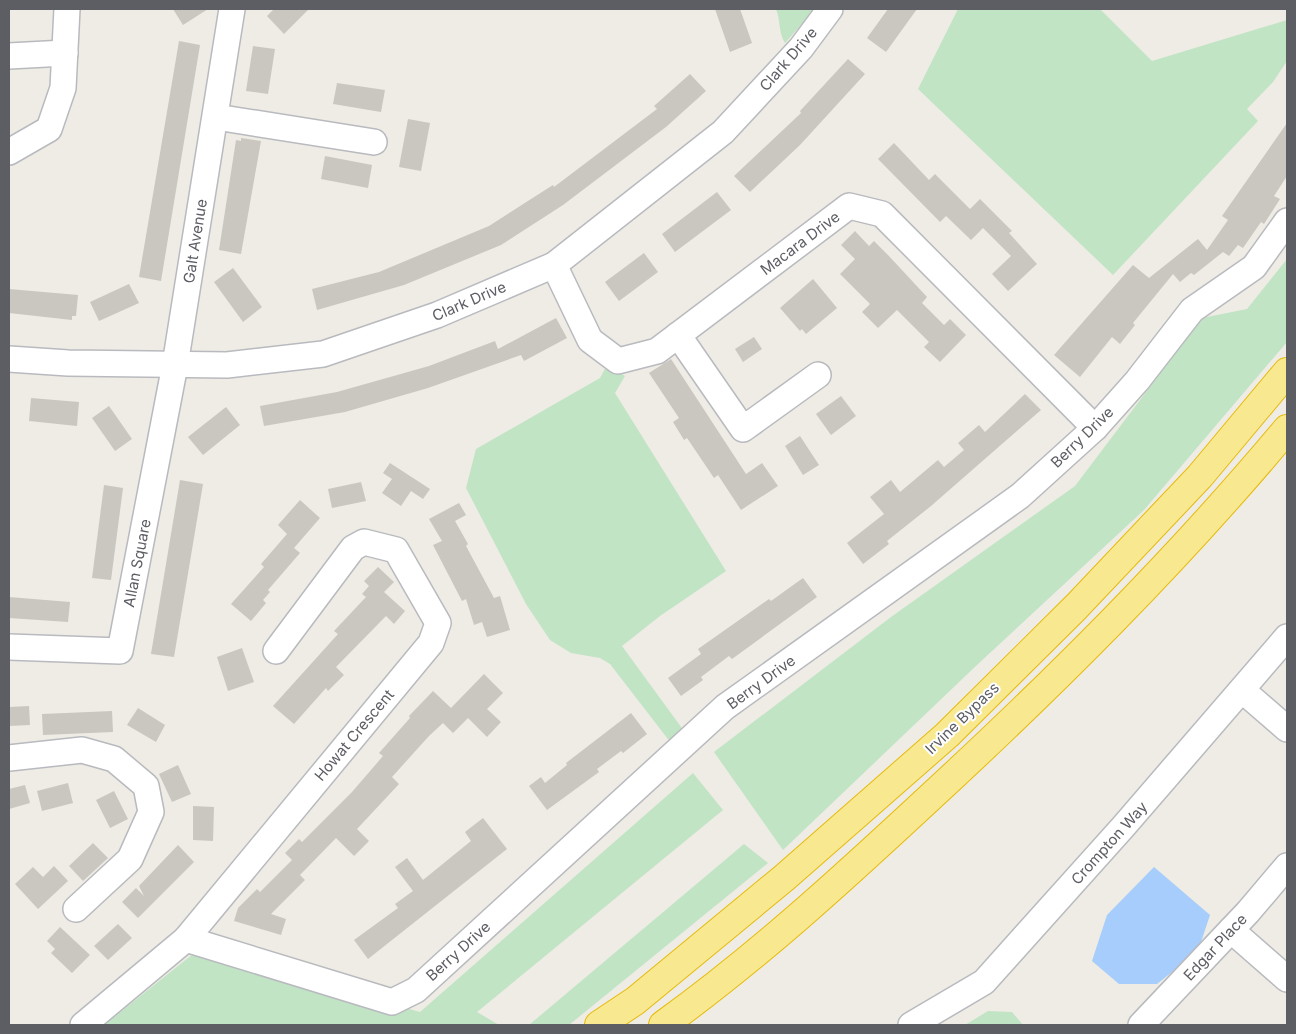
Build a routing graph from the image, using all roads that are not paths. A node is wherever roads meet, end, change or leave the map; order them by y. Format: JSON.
{"nodes":[{"id":1,"x":67,"y":9,"type":"edge"},
{"id":2,"x":232,"y":9,"type":"edge"},
{"id":3,"x":830,"y":9,"type":"edge"},
{"id":4,"x":65,"y":53,"type":"junction"},
{"id":5,"x":9,"y":56,"type":"edge"},
{"id":6,"x":216,"y":117,"type":"junction"},
{"id":7,"x":374,"y":142,"type":"dead end"},
{"id":8,"x":9,"y":152,"type":"edge"},
{"id":9,"x":1287,"y":222,"type":"edge"},
{"id":10,"x":554,"y":265,"type":"junction"},
{"id":11,"x":678,"y":335,"type":"junction"},
{"id":12,"x":9,"y":359,"type":"edge"},
{"id":13,"x":175,"y":365,"type":"junction"},
{"id":14,"x":1287,"y":372,"type":"edge"},
{"id":15,"x":818,"y":375,"type":"dead end"},
{"id":16,"x":1094,"y":428,"type":"junction"},
{"id":17,"x":1287,"y":429,"type":"edge"},
{"id":18,"x":1287,"y":637,"type":"edge"},
{"id":19,"x":9,"y":646,"type":"edge"},
{"id":20,"x":276,"y":651,"type":"dead end"},
{"id":21,"x":1242,"y":690,"type":"junction"},
{"id":22,"x":1287,"y":729,"type":"edge"},
{"id":23,"x":9,"y":758,"type":"edge"},
{"id":24,"x":1287,"y":866,"type":"edge"},
{"id":25,"x":76,"y":909,"type":"dead end"},
{"id":26,"x":1231,"y":930,"type":"junction"},
{"id":27,"x":186,"y":939,"type":"junction"},
{"id":28,"x":1287,"y":979,"type":"edge"},
{"id":29,"x":83,"y":1025,"type":"edge"},
{"id":30,"x":599,"y":1025,"type":"edge"},
{"id":31,"x":663,"y":1025,"type":"edge"},
{"id":32,"x":911,"y":1025,"type":"edge"},
{"id":33,"x":1141,"y":1025,"type":"edge"}],
"edges":[{"from":1,"to":4,"type":"street"},
{"from":2,"to":6,"type":"street","name":"Galt Avenue"},
{"from":3,"to":10,"type":"street","name":"Clark Drive"},
{"from":4,"to":5,"type":"street"},
{"from":4,"to":8,"type":"street"},
{"from":6,"to":7,"type":"street"},
{"from":6,"to":13,"type":"street","name":"Galt Avenue"},
{"from":9,"to":16,"type":"street","name":"Berry Drive"},
{"from":10,"to":11,"type":"street","name":"Macara Drive"},
{"from":10,"to":13,"type":"street","name":"Clark Drive"},
{"from":11,"to":15,"type":"street"},
{"from":11,"to":16,"type":"street","name":"Macara Drive"},
{"from":12,"to":13,"type":"street","name":"Clark Drive"},
{"from":13,"to":19,"type":"street","name":"Allan Square"},
{"from":14,"to":30,"type":"highway","name":"Irvine Bypass"},
{"from":16,"to":27,"type":"street","name":"Berry Drive"},
{"from":17,"to":31,"type":"highway"},
{"from":18,"to":21,"type":"street","name":"Crompton Way"},
{"from":20,"to":27,"type":"street","name":"Howat Crescent"},
{"from":21,"to":22,"type":"street"},
{"from":21,"to":32,"type":"street","name":"Crompton Way"},
{"from":23,"to":25,"type":"street"},
{"from":24,"to":26,"type":"street","name":"Edgar Place"},
{"from":26,"to":28,"type":"street"},
{"from":26,"to":33,"type":"street","name":"Edgar Place"},
{"from":27,"to":29,"type":"street","name":"Howat Crescent"}]}
